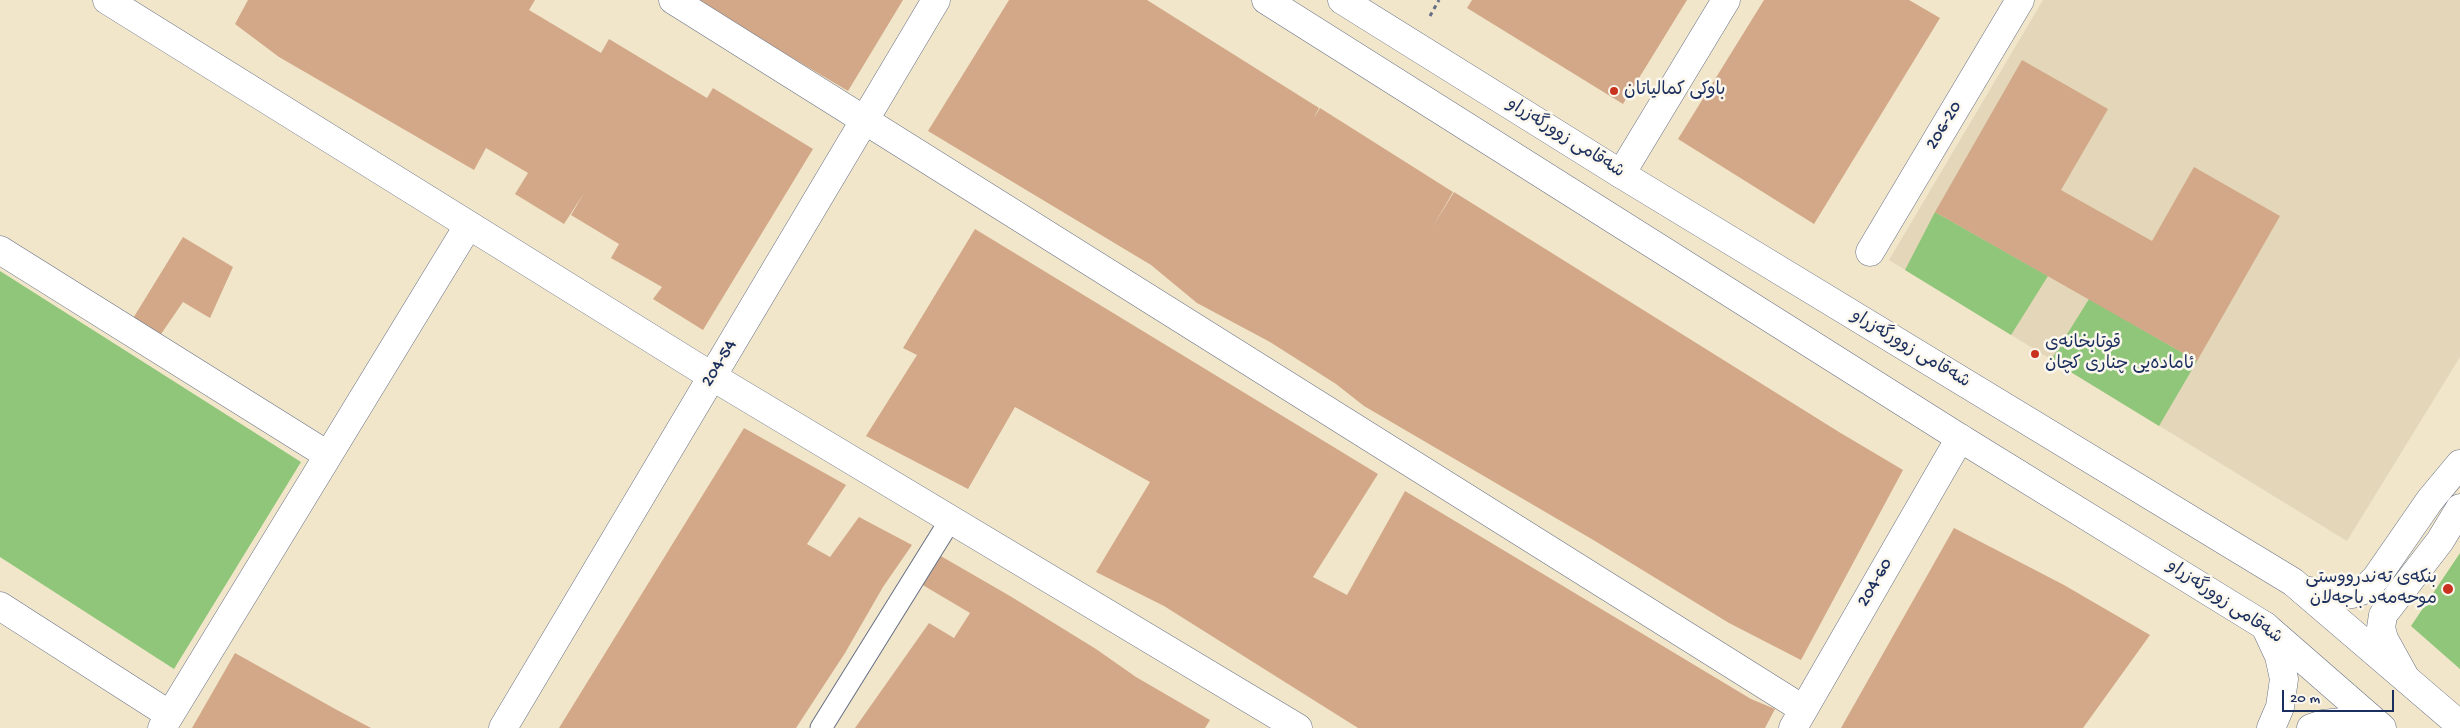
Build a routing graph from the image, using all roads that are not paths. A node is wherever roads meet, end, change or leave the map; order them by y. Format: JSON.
{"nodes":[{"id":1,"x":107,"y":0,"type":"edge"},
{"id":2,"x":673,"y":0,"type":"edge"},
{"id":3,"x":936,"y":0,"type":"edge"},
{"id":4,"x":1266,"y":0,"type":"edge"},
{"id":5,"x":1726,"y":0,"type":"edge"},
{"id":6,"x":2020,"y":0,"type":"edge"},
{"id":7,"x":1347,"y":4,"type":"edge"},
{"id":8,"x":1333,"y":42,"type":"junction"},
{"id":9,"x":866,"y":119,"type":"junction"},
{"id":10,"x":1621,"y":174,"type":"junction"},
{"id":11,"x":468,"y":226,"type":"junction"},
{"id":12,"x":0,"y":250,"type":"edge"},
{"id":13,"x":1870,"y":252,"type":"dead end"},
{"id":14,"x":713,"y":377,"type":"junction"},
{"id":15,"x":1960,"y":438,"type":"junction"},
{"id":16,"x":326,"y":454,"type":"junction"},
{"id":17,"x":2460,"y":464,"type":"edge"},
{"id":18,"x":2460,"y":508,"type":"edge"},
{"id":19,"x":951,"y":519,"type":"junction"},
{"id":20,"x":2303,"y":590,"type":"junction"},
{"id":21,"x":0,"y":606,"type":"edge"},
{"id":22,"x":2265,"y":626,"type":"junction"},
{"id":23,"x":2407,"y":681,"type":"junction"},
{"id":24,"x":1798,"y":719,"type":"edge"},
{"id":25,"x":165,"y":721,"type":"edge"},
{"id":26,"x":2460,"y":725,"type":"edge"},
{"id":27,"x":503,"y":728,"type":"edge"},
{"id":28,"x":821,"y":728,"type":"edge"},
{"id":29,"x":1298,"y":728,"type":"edge"},
{"id":30,"x":2270,"y":728,"type":"edge"},
{"id":31,"x":2311,"y":728,"type":"edge"},
{"id":32,"x":2377,"y":728,"type":"edge"},
{"id":33,"x":2382,"y":728,"type":"edge"}],
"edges":[{"from":1,"to":11,"type":"street"},
{"from":2,"to":9,"type":"street"},
{"from":3,"to":9,"type":"street","name":"204-54"},
{"from":4,"to":8,"type":"street","name":"شەقامی زوورگەزراو"},
{"from":5,"to":10,"type":"street"},
{"from":6,"to":13,"type":"street","name":"206-20"},
{"from":7,"to":8,"type":"street"},
{"from":7,"to":10,"type":"street","name":"شەقامی زوورگەزراو"},
{"from":8,"to":15,"type":"street","name":"شەقامی زوورگەزراو"},
{"from":9,"to":14,"type":"street","name":"204-54"},
{"from":9,"to":24,"type":"street"},
{"from":10,"to":20,"type":"street","name":"شەقامی زوورگەزراو"},
{"from":11,"to":14,"type":"street"},
{"from":11,"to":16,"type":"street"},
{"from":12,"to":16,"type":"street"},
{"from":14,"to":19,"type":"street"},
{"from":14,"to":27,"type":"street","name":"204-54"},
{"from":15,"to":22,"type":"street","name":"شەقامی زوورگەزراو"},
{"from":15,"to":24,"type":"street","name":"204-60"},
{"from":16,"to":25,"type":"street"},
{"from":17,"to":20,"type":"street"},
{"from":18,"to":23,"type":"street"},
{"from":19,"to":28,"type":"lane"},
{"from":19,"to":29,"type":"street"},
{"from":20,"to":23,"type":"street","name":"شەقامی زوورگەزراو"},
{"from":21,"to":25,"type":"street"},
{"from":22,"to":30,"type":"street"},
{"from":22,"to":33,"type":"street","name":"شەقامی زوورگەزراو"},
{"from":23,"to":26,"type":"street","name":"شەقامی زوورگەزراو"},
{"from":31,"to":32,"type":"street"}]}
